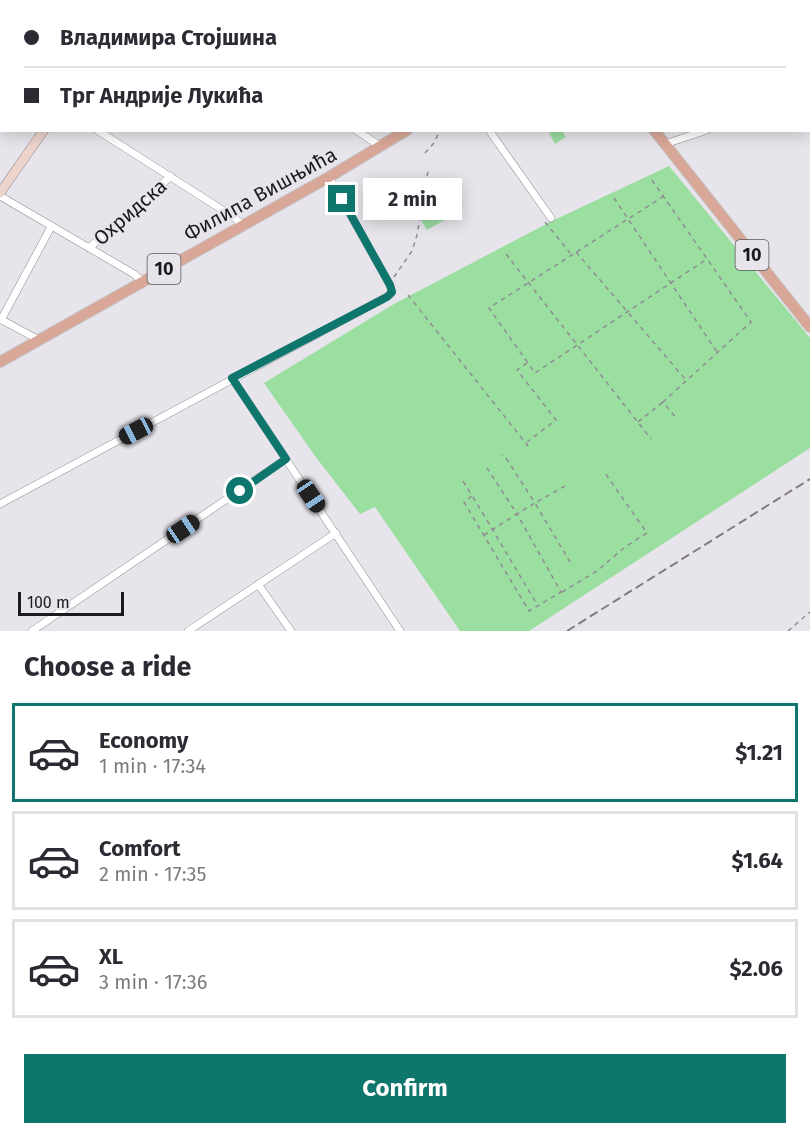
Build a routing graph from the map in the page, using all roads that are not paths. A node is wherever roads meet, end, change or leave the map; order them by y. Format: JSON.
{"nodes":[{"id":1,"x":43,"y":132,"type":"edge"},
{"id":2,"x":100,"y":132,"type":"edge"},
{"id":3,"x":359,"y":132,"type":"edge"},
{"id":4,"x":404,"y":132,"type":"edge"},
{"id":5,"x":490,"y":132,"type":"edge"},
{"id":6,"x":656,"y":132,"type":"edge"},
{"id":7,"x":701,"y":132,"type":"edge"},
{"id":8,"x":665,"y":144,"type":"junction"},
{"id":9,"x":380,"y":146,"type":"junction"},
{"id":10,"x":171,"y":176,"type":"junction"},
{"id":11,"x":329,"y":177,"type":"junction"},
{"id":12,"x":0,"y":195,"type":"edge"},
{"id":13,"x":548,"y":220,"type":"road end"},
{"id":14,"x":242,"y":225,"type":"junction"},
{"id":15,"x":51,"y":227,"type":"junction"},
{"id":16,"x":89,"y":248,"type":"junction"},
{"id":17,"x":142,"y":281,"type":"junction"},
{"id":18,"x":1,"y":319,"type":"edge"},
{"id":19,"x":810,"y":327,"type":"edge"},
{"id":20,"x":39,"y":340,"type":"junction"},
{"id":21,"x":0,"y":362,"type":"edge"},
{"id":22,"x":232,"y":378,"type":"junction"},
{"id":23,"x":286,"y":459,"type":"junction"},
{"id":24,"x":0,"y":504,"type":"edge"},
{"id":25,"x":336,"y":533,"type":"junction"},
{"id":26,"x":258,"y":584,"type":"junction"},
{"id":27,"x":32,"y":631,"type":"edge"},
{"id":28,"x":188,"y":631,"type":"edge"},
{"id":29,"x":291,"y":631,"type":"edge"},
{"id":30,"x":400,"y":631,"type":"edge"}],
"edges":[{"from":1,"to":12,"type":"street"},
{"from":2,"to":10,"type":"street"},
{"from":3,"to":9,"type":"street"},
{"from":4,"to":9,"type":"main road","number":"10"},
{"from":5,"to":13,"type":"street"},
{"from":6,"to":8,"type":"main road","number":"10"},
{"from":7,"to":8,"type":"street"},
{"from":8,"to":19,"type":"main road","number":"10"},
{"from":9,"to":11,"type":"main road","name":"Филипа Вишњића","number":"10"},
{"from":10,"to":14,"type":"street"},
{"from":10,"to":16,"type":"street","name":"Охридска"},
{"from":11,"to":14,"type":"main road","name":"Филипа Вишњића","number":"10"},
{"from":11,"to":22,"type":"street"},
{"from":12,"to":15,"type":"street"},
{"from":14,"to":17,"type":"main road","name":"Филипа Вишњића","number":"10"},
{"from":15,"to":16,"type":"street"},
{"from":15,"to":18,"type":"street"},
{"from":16,"to":17,"type":"street"},
{"from":17,"to":20,"type":"main road","name":"Филипа Вишњића","number":"10"},
{"from":18,"to":20,"type":"street"},
{"from":20,"to":21,"type":"main road","name":"Филипа Вишњића","number":"10"},
{"from":22,"to":23,"type":"street"},
{"from":22,"to":24,"type":"street"},
{"from":23,"to":25,"type":"street"},
{"from":23,"to":27,"type":"street"},
{"from":25,"to":26,"type":"street"},
{"from":25,"to":30,"type":"street"},
{"from":26,"to":28,"type":"street"},
{"from":26,"to":29,"type":"street"}]}
